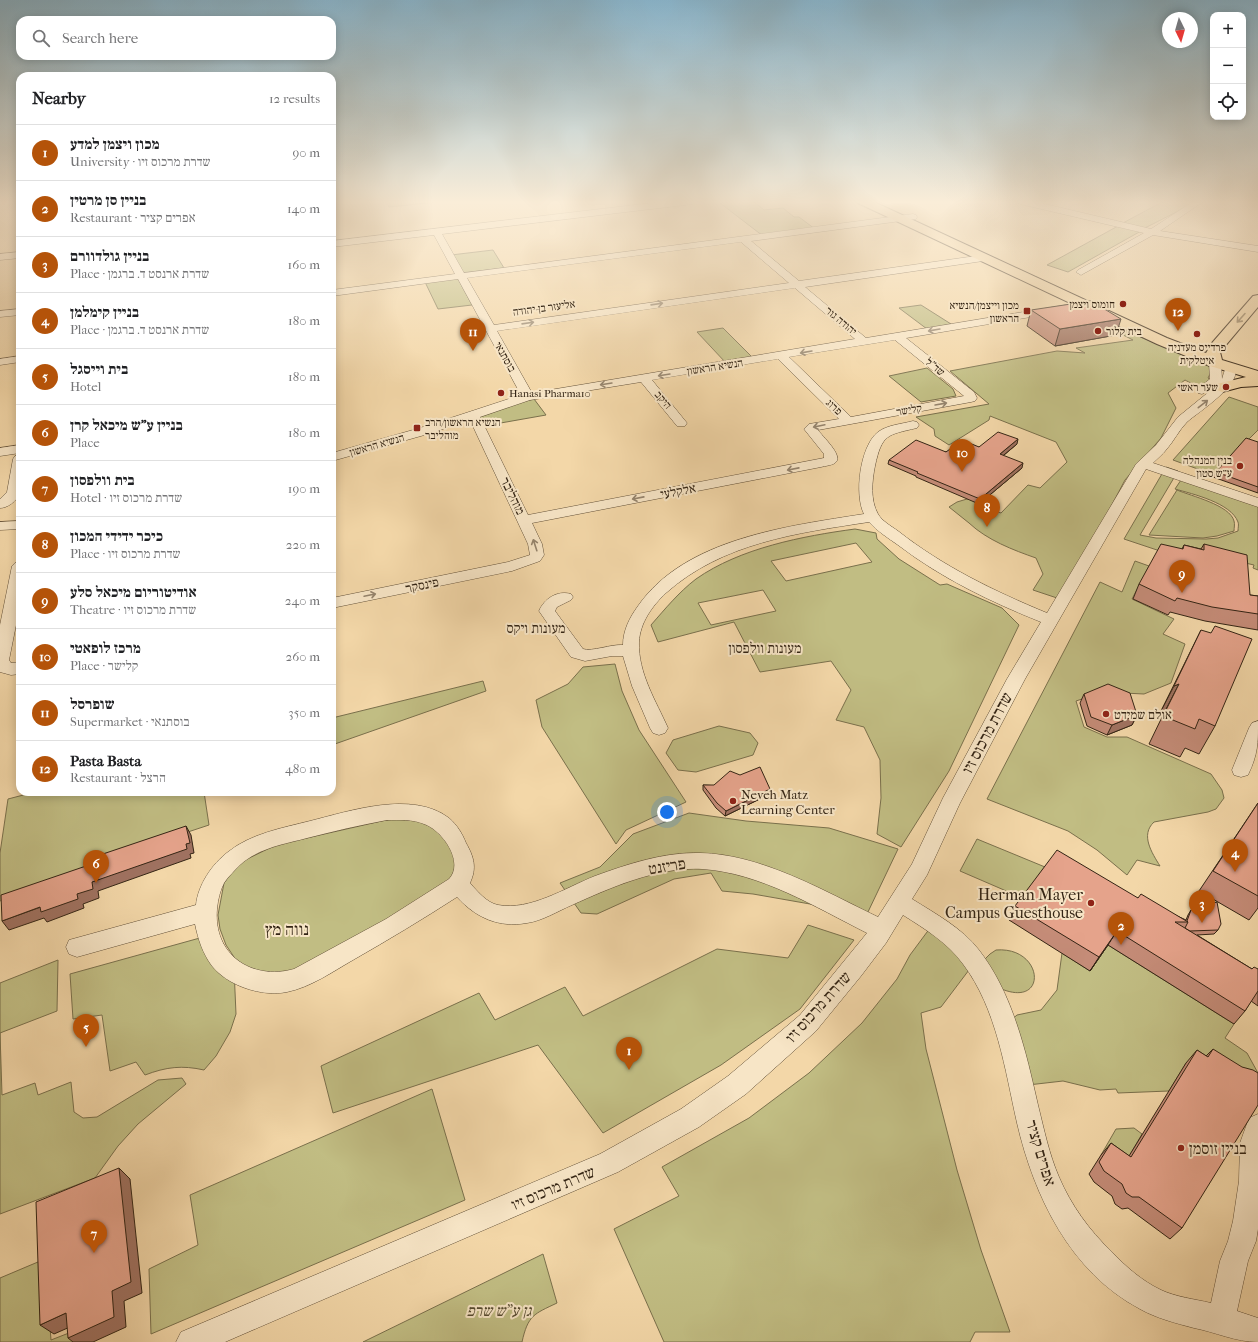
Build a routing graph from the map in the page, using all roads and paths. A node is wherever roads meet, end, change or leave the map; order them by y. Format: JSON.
{"nodes":[{"id":1,"x":455,"y":264,"type":"edge"},
{"id":2,"x":556,"y":264,"type":"edge"},
{"id":3,"x":772,"y":264,"type":"edge"},
{"id":4,"x":943,"y":264,"type":"edge"},
{"id":5,"x":995,"y":264,"type":"edge"},
{"id":6,"x":1010,"y":264,"type":"edge"},
{"id":7,"x":1096,"y":264,"type":"edge"},
{"id":8,"x":1081,"y":272,"type":"dead end"},
{"id":9,"x":462,"y":276,"type":"junction"},
{"id":10,"x":796,"y":284,"type":"junction"},
{"id":11,"x":336,"y":292,"type":"edge"},
{"id":12,"x":1258,"y":299,"type":"edge"},
{"id":13,"x":1104,"y":304,"type":"junction"},
{"id":14,"x":1083,"y":305,"type":"junction"},
{"id":15,"x":16,"y":312,"type":"edge"},
{"id":16,"x":0,"y":314,"type":"edge"},
{"id":17,"x":1258,"y":317,"type":"edge"},
{"id":18,"x":490,"y":328,"type":"junction"},
{"id":19,"x":897,"y":336,"type":"junction"},
{"id":20,"x":865,"y":342,"type":"junction"},
{"id":21,"x":1212,"y":352,"type":"junction"},
{"id":22,"x":782,"y":356,"type":"junction"},
{"id":23,"x":16,"y":360,"type":"edge"},
{"id":24,"x":0,"y":362,"type":"edge"},
{"id":25,"x":1258,"y":367,"type":"edge"},
{"id":26,"x":1258,"y":376,"type":"edge"},
{"id":27,"x":644,"y":378,"type":"junction"},
{"id":28,"x":1258,"y":381,"type":"edge"},
{"id":29,"x":1222,"y":387,"type":"junction"},
{"id":30,"x":528,"y":397,"type":"junction"},
{"id":31,"x":970,"y":399,"type":"joint"},
{"id":32,"x":473,"y":414,"type":"junction"},
{"id":33,"x":1182,"y":420,"type":"junction"},
{"id":34,"x":848,"y":421,"type":"junction"},
{"id":35,"x":681,"y":423,"type":"dead end"},
{"id":36,"x":913,"y":425,"type":"dead end"},
{"id":37,"x":16,"y":450,"type":"edge"},
{"id":38,"x":0,"y":452,"type":"edge"},
{"id":39,"x":336,"y":456,"type":"edge"},
{"id":40,"x":831,"y":460,"type":"joint"},
{"id":41,"x":1144,"y":464,"type":"junction"},
{"id":42,"x":16,"y":481,"type":"edge"},
{"id":43,"x":16,"y":500,"type":"edge"},
{"id":44,"x":1258,"y":502,"type":"edge"},
{"id":45,"x":1,"y":505,"type":"edge"},
{"id":46,"x":872,"y":517,"type":"junction"},
{"id":47,"x":524,"y":520,"type":"junction"},
{"id":48,"x":512,"y":566,"type":"joint"},
{"id":49,"x":16,"y":586,"type":"edge"},
{"id":50,"x":565,"y":597,"type":"dead end"},
{"id":51,"x":336,"y":602,"type":"edge"},
{"id":52,"x":1050,"y":620,"type":"junction"},
{"id":53,"x":631,"y":651,"type":"junction"},
{"id":54,"x":16,"y":668,"type":"edge"},
{"id":55,"x":659,"y":728,"type":"dead end"},
{"id":56,"x":1258,"y":728,"type":"edge"},
{"id":57,"x":1241,"y":770,"type":"dead end"},
{"id":58,"x":458,"y":884,"type":"junction"},
{"id":59,"x":899,"y":902,"type":"junction"},
{"id":60,"x":205,"y":912,"type":"junction"},
{"id":61,"x":882,"y":930,"type":"junction"},
{"id":62,"x":77,"y":947,"type":"dead end"},
{"id":63,"x":1258,"y":1127,"type":"edge"},
{"id":64,"x":1222,"y":1320,"type":"junction"},
{"id":65,"x":1258,"y":1334,"type":"edge"},
{"id":66,"x":191,"y":1342,"type":"edge"}],
"edges":[{"from":1,"to":9,"type":"street","name":"בוסתנאי"},
{"from":2,"to":9,"type":"street"},
{"from":3,"to":10,"type":"street","name":"יהודה גור"},
{"from":4,"to":10,"type":"street","name":"אליעזר בן-יהודה"},
{"from":5,"to":14,"type":"main road"},
{"from":6,"to":13,"type":"main road"},
{"from":7,"to":8,"type":"street"},
{"from":9,"to":11,"type":"street"},
{"from":9,"to":18,"type":"street","name":"בוסתנאי"},
{"from":18,"to":10,"type":"street","name":"אליעזר בן-יהודה","one_way":true},
{"from":10,"to":20,"type":"street","name":"יהודה גור"},
{"from":12,"to":21,"type":"main road","one_way":true},
{"from":13,"to":14,"type":"street","name":"הנשיא הראשון"},
{"from":13,"to":21,"type":"main road"},
{"from":14,"to":19,"type":"street","name":"הנשיא הראשון","one_way":true},
{"from":14,"to":21,"type":"main road"},
{"from":15,"to":16,"type":"street"},
{"from":17,"to":21,"type":"main road"},
{"from":18,"to":30,"type":"street","name":"בוסתנאי"},
{"from":19,"to":20,"type":"street","name":"הנשיא הראשון"},
{"from":19,"to":31,"type":"street","name":"שד\"ל"},
{"from":20,"to":22,"type":"street","name":"הנשיא הראשון","one_way":true},
{"from":21,"to":25,"type":"main road"},
{"from":21,"to":26,"type":"main road"},
{"from":21,"to":29,"type":"street","name":"שדרת מרכוס זיו"},
{"from":21,"to":33,"type":"street","name":"שדרת מרכוס זיו"},
{"from":22,"to":27,"type":"street","name":"הנשיא הראשון","one_way":true},
{"from":22,"to":34,"type":"street","name":"פרוג"},
{"from":23,"to":24,"type":"street"},
{"from":27,"to":30,"type":"street","name":"הנשיא הראשון","one_way":true},
{"from":27,"to":35,"type":"street","name":"היקב"},
{"from":28,"to":29,"type":"main road"},
{"from":33,"to":29,"type":"street","name":"שדרת מרכוס זיו","one_way":true},
{"from":30,"to":32,"type":"street","name":"הנשיא הראשון"},
{"from":34,"to":31,"type":"street","name":"קלישר","one_way":true},
{"from":32,"to":39,"type":"street","name":"הנשיא הראשון"},
{"from":32,"to":47,"type":"street","name":"מוהליבר"},
{"from":33,"to":41,"type":"street","name":"שדרת מרכוס זיו"},
{"from":34,"to":40,"type":"street","name":"פרוג","one_way":true},
{"from":36,"to":46,"type":"street"},
{"from":37,"to":38,"type":"street"},
{"from":40,"to":47,"type":"street","name":"אלקלעי","one_way":true},
{"from":41,"to":44,"type":"street"},
{"from":41,"to":52,"type":"street","name":"שדרת מרכוס זיו"},
{"from":42,"to":45,"type":"street"},
{"from":43,"to":45,"type":"street"},
{"from":46,"to":52,"type":"street"},
{"from":46,"to":53,"type":"street"},
{"from":48,"to":47,"type":"street","name":"מוהליבר","one_way":true},
{"from":51,"to":48,"type":"street","name":"פינסקר","one_way":true},
{"from":49,"to":54,"type":"street"},
{"from":50,"to":53,"type":"street"},
{"from":52,"to":59,"type":"street","name":"שדרת מרכוס זיו"},
{"from":53,"to":55,"type":"street"},
{"from":56,"to":57,"type":"street"},
{"from":58,"to":60,"type":"street"},
{"from":58,"to":60,"type":"street"},
{"from":58,"to":61,"type":"street","name":"פריזנט"},
{"from":59,"to":61,"type":"street","name":"שדרת מרכוס זיו"},
{"from":59,"to":64,"type":"street","name":"אפרים קציר"},
{"from":60,"to":62,"type":"street"},
{"from":61,"to":66,"type":"street","name":"שדרת מרכוס זיו"},
{"from":63,"to":64,"type":"street"},
{"from":64,"to":65,"type":"street","name":"אפרים קציר"}]}
